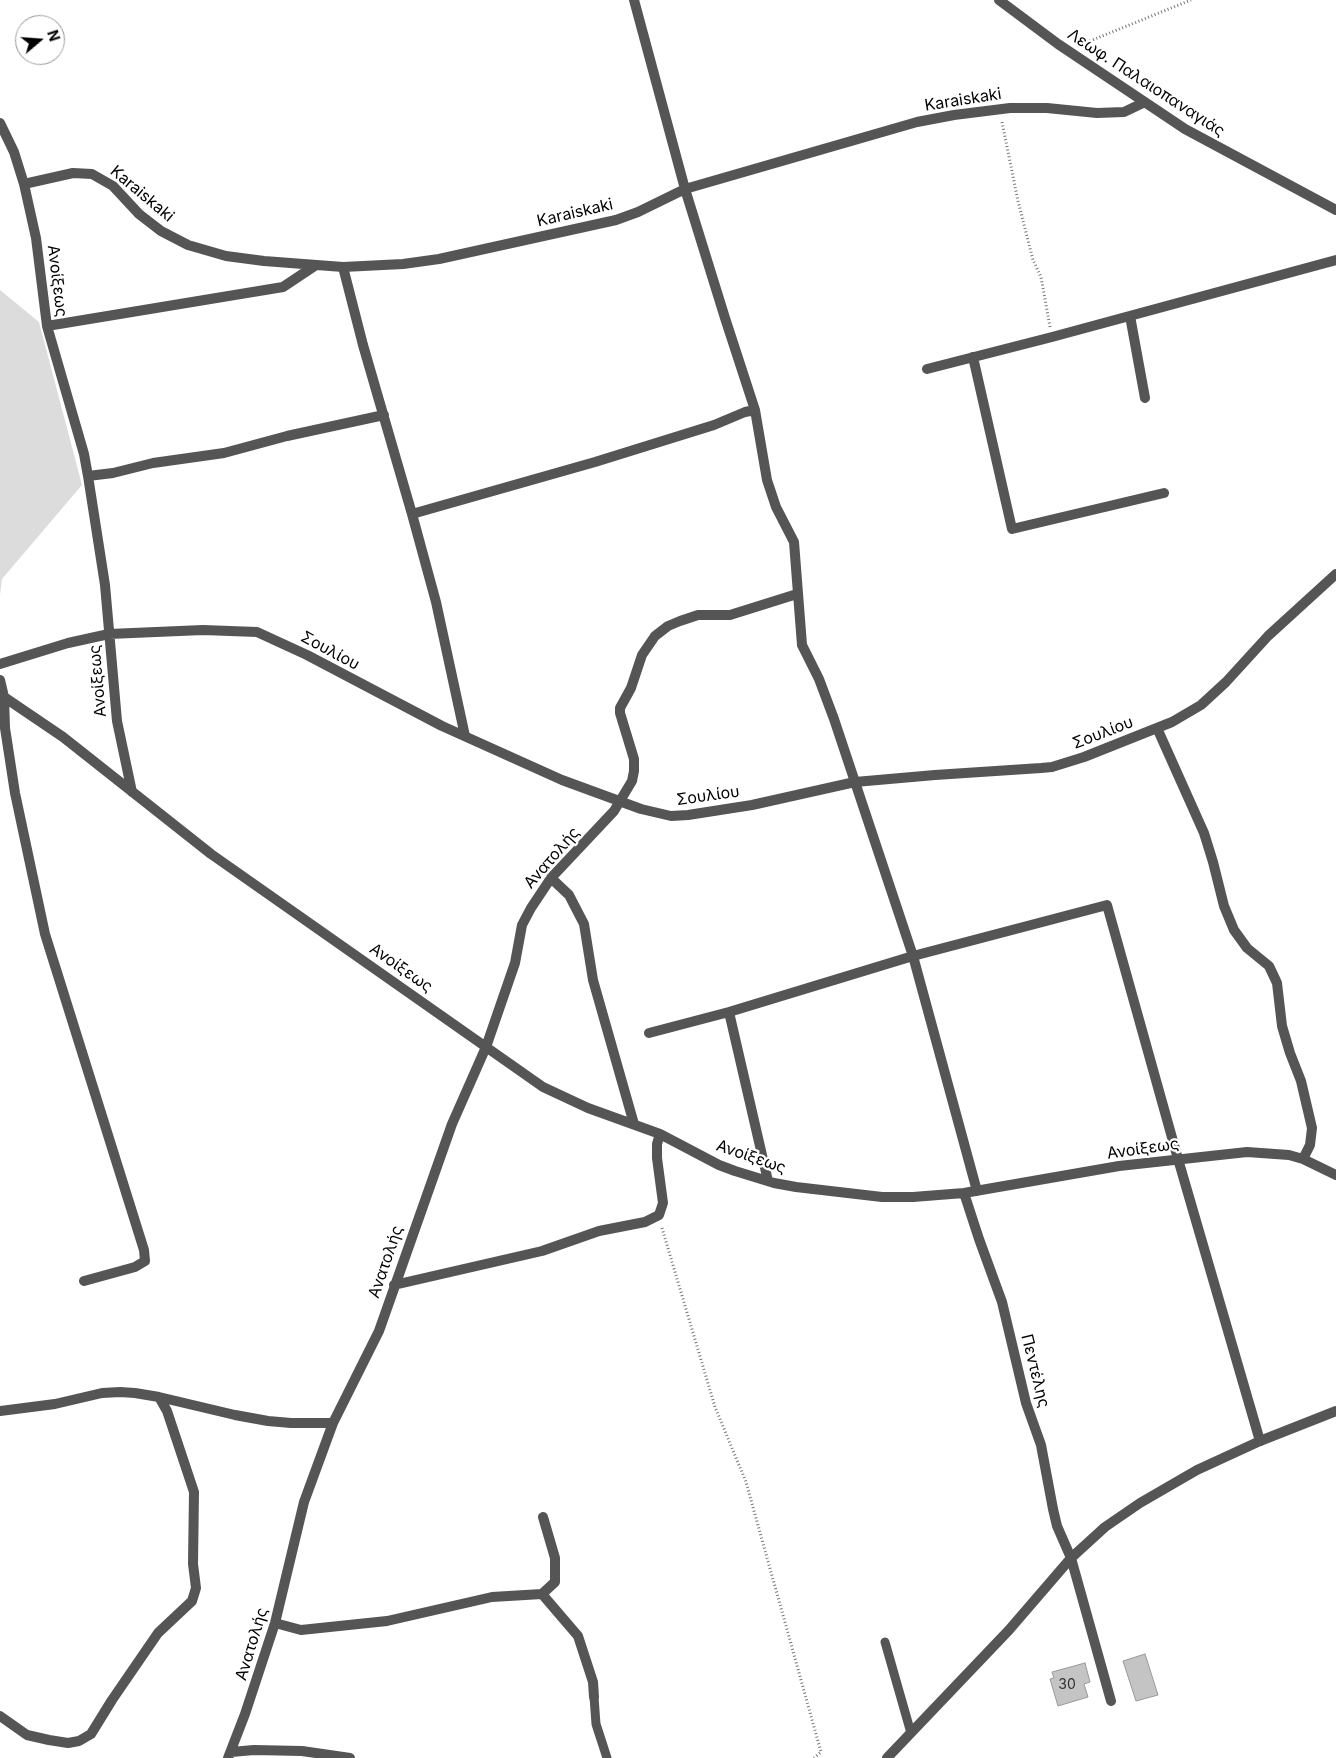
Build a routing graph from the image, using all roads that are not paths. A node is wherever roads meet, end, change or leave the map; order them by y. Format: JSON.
{"nodes":[{"id":1,"x":634,"y":0,"type":"edge"},
{"id":2,"x":999,"y":0,"type":"edge"},
{"id":3,"x":1143,"y":103,"type":"junction"},
{"id":4,"x":0,"y":123,"type":"edge"},
{"id":5,"x":24,"y":184,"type":"junction"},
{"id":6,"x":685,"y":188,"type":"junction"},
{"id":7,"x":1336,"y":210,"type":"edge"},
{"id":8,"x":1336,"y":260,"type":"edge"},
{"id":9,"x":316,"y":265,"type":"junction"},
{"id":10,"x":343,"y":267,"type":"junction"},
{"id":11,"x":1130,"y":316,"type":"junction"},
{"id":12,"x":48,"y":326,"type":"junction"},
{"id":13,"x":973,"y":357,"type":"junction"},
{"id":14,"x":927,"y":368,"type":"dead end"},
{"id":15,"x":1145,"y":398,"type":"dead end"},
{"id":16,"x":755,"y":410,"type":"junction"},
{"id":17,"x":384,"y":415,"type":"junction"},
{"id":18,"x":88,"y":476,"type":"junction"},
{"id":19,"x":1164,"y":493,"type":"dead end"},
{"id":20,"x":412,"y":514,"type":"junction"},
{"id":21,"x":1336,"y":574,"type":"edge"},
{"id":22,"x":797,"y":594,"type":"junction"},
{"id":23,"x":109,"y":634,"type":"junction"},
{"id":24,"x":0,"y":664,"type":"edge"},
{"id":25,"x":0,"y":680,"type":"edge"},
{"id":26,"x":4,"y":697,"type":"junction"},
{"id":27,"x":1157,"y":728,"type":"junction"},
{"id":28,"x":466,"y":736,"type":"junction"},
{"id":29,"x":855,"y":782,"type":"junction"},
{"id":30,"x":132,"y":792,"type":"junction"},
{"id":31,"x":620,"y":803,"type":"junction"},
{"id":32,"x":551,"y":878,"type":"junction"},
{"id":33,"x":913,"y":956,"type":"junction"},
{"id":34,"x":728,"y":1012,"type":"junction"},
{"id":35,"x":649,"y":1033,"type":"dead end"},
{"id":36,"x":486,"y":1048,"type":"junction"},
{"id":37,"x":634,"y":1124,"type":"junction"},
{"id":38,"x":660,"y":1134,"type":"junction"},
{"id":39,"x":1178,"y":1159,"type":"junction"},
{"id":40,"x":1303,"y":1159,"type":"junction"},
{"id":41,"x":1336,"y":1175,"type":"edge"},
{"id":42,"x":768,"y":1181,"type":"junction"},
{"id":43,"x":977,"y":1191,"type":"junction"},
{"id":44,"x":964,"y":1193,"type":"junction"},
{"id":45,"x":84,"y":1281,"type":"dead end"},
{"id":46,"x":394,"y":1286,"type":"junction"},
{"id":47,"x":159,"y":1397,"type":"junction"},
{"id":48,"x":0,"y":1411,"type":"edge"},
{"id":49,"x":1336,"y":1411,"type":"edge"},
{"id":50,"x":333,"y":1424,"type":"junction"},
{"id":51,"x":1260,"y":1440,"type":"junction"},
{"id":52,"x":543,"y":1517,"type":"dead end"},
{"id":53,"x":1071,"y":1558,"type":"junction"},
{"id":54,"x":542,"y":1594,"type":"junction"},
{"id":55,"x":275,"y":1624,"type":"junction"},
{"id":56,"x":885,"y":1642,"type":"dead end"},
{"id":57,"x":594,"y":1697,"type":"joint"},
{"id":58,"x":1111,"y":1701,"type":"dead end"},
{"id":59,"x":0,"y":1716,"type":"edge"},
{"id":60,"x":911,"y":1734,"type":"junction"},
{"id":61,"x":229,"y":1755,"type":"edge"},
{"id":62,"x":350,"y":1758,"type":"edge"},
{"id":63,"x":608,"y":1758,"type":"edge"},
{"id":64,"x":887,"y":1758,"type":"edge"}],
"edges":[{"from":1,"to":6,"type":"street"},
{"from":2,"to":3,"type":"street","name":"Λεωφ. Παλαιοπαναγιάς"},
{"from":3,"to":6,"type":"street","name":"Karaiskaki"},
{"from":3,"to":7,"type":"street","name":"Λεωφ. Παλαιοπαναγιάς"},
{"from":4,"to":5,"type":"street","name":"Ανοίξεως"},
{"from":5,"to":9,"type":"street","name":"Karaiskaki"},
{"from":5,"to":12,"type":"street","name":"Ανοίξεως"},
{"from":6,"to":10,"type":"street","name":"Karaiskaki"},
{"from":6,"to":16,"type":"street"},
{"from":8,"to":11,"type":"street"},
{"from":9,"to":10,"type":"street","name":"Karaiskaki"},
{"from":9,"to":12,"type":"street"},
{"from":10,"to":17,"type":"street"},
{"from":11,"to":13,"type":"street"},
{"from":11,"to":15,"type":"street"},
{"from":12,"to":18,"type":"street","name":"Ανοίξεως"},
{"from":13,"to":14,"type":"street"},
{"from":13,"to":19,"type":"street"},
{"from":16,"to":20,"type":"street"},
{"from":16,"to":22,"type":"street"},
{"from":17,"to":18,"type":"street"},
{"from":17,"to":20,"type":"street"},
{"from":18,"to":23,"type":"street","name":"Ανοίξεως"},
{"from":20,"to":28,"type":"street"},
{"from":21,"to":27,"type":"street","name":"Σουλίου"},
{"from":22,"to":29,"type":"street"},
{"from":22,"to":31,"type":"street","name":"Ανατολής"},
{"from":23,"to":24,"type":"street","name":"Σουλίου"},
{"from":23,"to":28,"type":"street","name":"Σουλίου"},
{"from":23,"to":30,"type":"street","name":"Ανοίξεως"},
{"from":25,"to":26,"type":"street"},
{"from":26,"to":30,"type":"street"},
{"from":26,"to":45,"type":"street"},
{"from":27,"to":29,"type":"street","name":"Σουλίου"},
{"from":27,"to":40,"type":"street"},
{"from":28,"to":31,"type":"street","name":"Σουλίου"},
{"from":29,"to":31,"type":"street","name":"Σουλίου"},
{"from":29,"to":33,"type":"street"},
{"from":30,"to":36,"type":"street","name":"Ανοίξεως"},
{"from":31,"to":32,"type":"street","name":"Ανατολής"},
{"from":32,"to":36,"type":"street","name":"Ανατολής"},
{"from":32,"to":37,"type":"street"},
{"from":33,"to":34,"type":"street"},
{"from":33,"to":39,"type":"street"},
{"from":33,"to":43,"type":"street"},
{"from":34,"to":35,"type":"street"},
{"from":34,"to":42,"type":"street"},
{"from":36,"to":37,"type":"street","name":"Ανοίξεως"},
{"from":36,"to":46,"type":"street","name":"Ανατολής"},
{"from":37,"to":38,"type":"street","name":"Ανοίξεως"},
{"from":38,"to":42,"type":"street","name":"Ανοίξεως"},
{"from":38,"to":46,"type":"street"},
{"from":39,"to":40,"type":"street","name":"Ανοίξεως"},
{"from":39,"to":43,"type":"street","name":"Ανοίξεως"},
{"from":39,"to":51,"type":"street"},
{"from":40,"to":41,"type":"street","name":"Ανοίξεως"},
{"from":42,"to":44,"type":"street","name":"Ανοίξεως"},
{"from":43,"to":44,"type":"street","name":"Ανοίξεως"},
{"from":44,"to":53,"type":"street","name":"Πεντέλης"},
{"from":46,"to":50,"type":"street","name":"Ανατολής"},
{"from":47,"to":48,"type":"street"},
{"from":47,"to":50,"type":"street"},
{"from":47,"to":59,"type":"street"},
{"from":49,"to":51,"type":"street"},
{"from":50,"to":55,"type":"street","name":"Ανατολής"},
{"from":51,"to":53,"type":"street"},
{"from":52,"to":54,"type":"street"},
{"from":53,"to":58,"type":"street","name":"Πεντέλης"},
{"from":53,"to":60,"type":"street"},
{"from":54,"to":55,"type":"street"},
{"from":54,"to":57,"type":"street"},
{"from":55,"to":61,"type":"street","name":"Ανατολής"},
{"from":56,"to":60,"type":"lane"},
{"from":57,"to":63,"type":"lane"},
{"from":60,"to":64,"type":"street"},
{"from":61,"to":62,"type":"street"}]}
